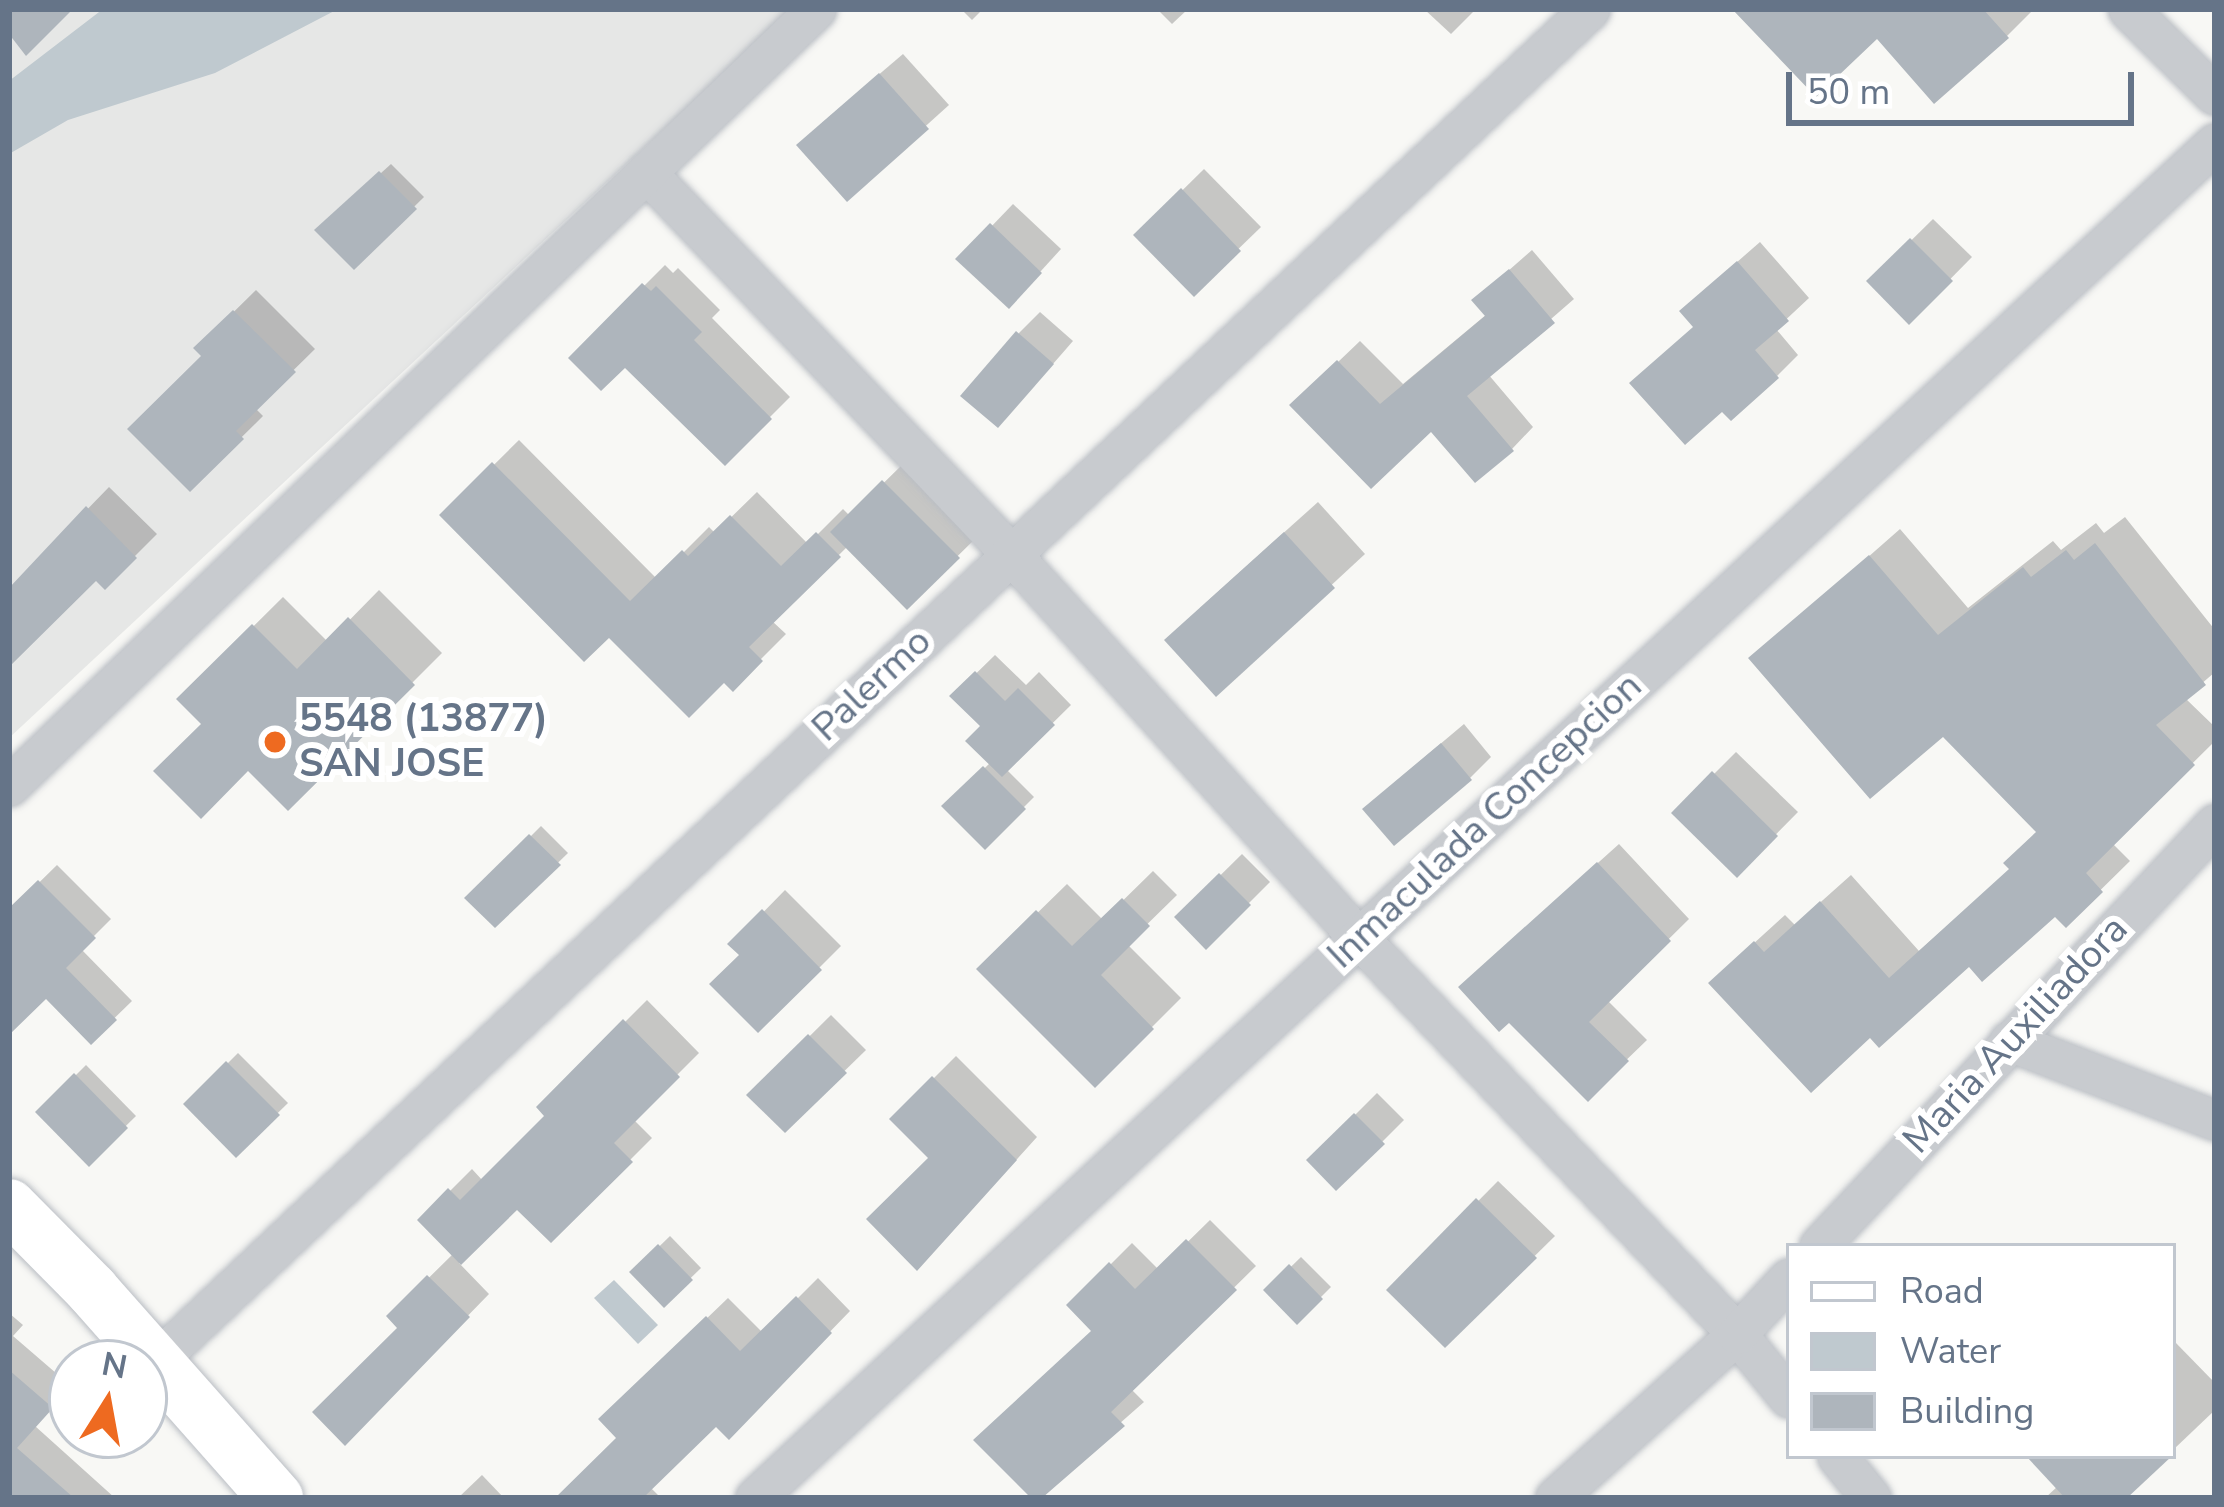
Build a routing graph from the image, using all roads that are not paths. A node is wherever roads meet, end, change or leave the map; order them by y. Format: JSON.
{"nodes":[{"id":1,"x":816,"y":9,"type":"edge"},
{"id":2,"x":1590,"y":9,"type":"edge"},
{"id":3,"x":2128,"y":9,"type":"edge"},
{"id":4,"x":2215,"y":94,"type":"edge"},
{"id":5,"x":2215,"y":143,"type":"edge"},
{"id":6,"x":646,"y":172,"type":"junction"},
{"id":7,"x":1011,"y":554,"type":"junction"},
{"id":8,"x":9,"y":786,"type":"edge"},
{"id":9,"x":2215,"y":824,"type":"edge"},
{"id":10,"x":1359,"y":938,"type":"junction"},
{"id":11,"x":2009,"y":1041,"type":"junction"},
{"id":12,"x":2215,"y":1120,"type":"edge"},
{"id":13,"x":9,"y":1206,"type":"edge"},
{"id":14,"x":1822,"y":1243,"type":"edge"},
{"id":15,"x":1786,"y":1281,"type":"edge"},
{"id":16,"x":1737,"y":1334,"type":"junction"},
{"id":17,"x":133,"y":1339,"type":"edge"},
{"id":18,"x":168,"y":1350,"type":"edge"},
{"id":19,"x":168,"y":1377,"type":"edge"},
{"id":20,"x":1786,"y":1394,"type":"edge"},
{"id":21,"x":1839,"y":1459,"type":"edge"},
{"id":22,"x":276,"y":1498,"type":"edge"},
{"id":23,"x":755,"y":1498,"type":"edge"},
{"id":24,"x":1556,"y":1498,"type":"edge"},
{"id":25,"x":1871,"y":1498,"type":"edge"}],
"edges":[{"from":1,"to":6,"type":"street"},
{"from":2,"to":7,"type":"street","name":"Palermo"},
{"from":3,"to":4,"type":"street"},
{"from":5,"to":10,"type":"street","name":"Inmaculada Concepcion"},
{"from":6,"to":7,"type":"street"},
{"from":6,"to":8,"type":"street"},
{"from":7,"to":10,"type":"street"},
{"from":7,"to":18,"type":"street","name":"Palermo"},
{"from":9,"to":11,"type":"street","name":"Maria Auxiliadora"},
{"from":10,"to":16,"type":"street"},
{"from":10,"to":23,"type":"street","name":"Inmaculada Concepcion"},
{"from":11,"to":12,"type":"street"},
{"from":11,"to":14,"type":"street","name":"Maria Auxiliadora"},
{"from":13,"to":17,"type":"street"},
{"from":15,"to":16,"type":"street"},
{"from":16,"to":20,"type":"street"},
{"from":16,"to":24,"type":"street"},
{"from":19,"to":22,"type":"street"},
{"from":21,"to":25,"type":"street"}]}
